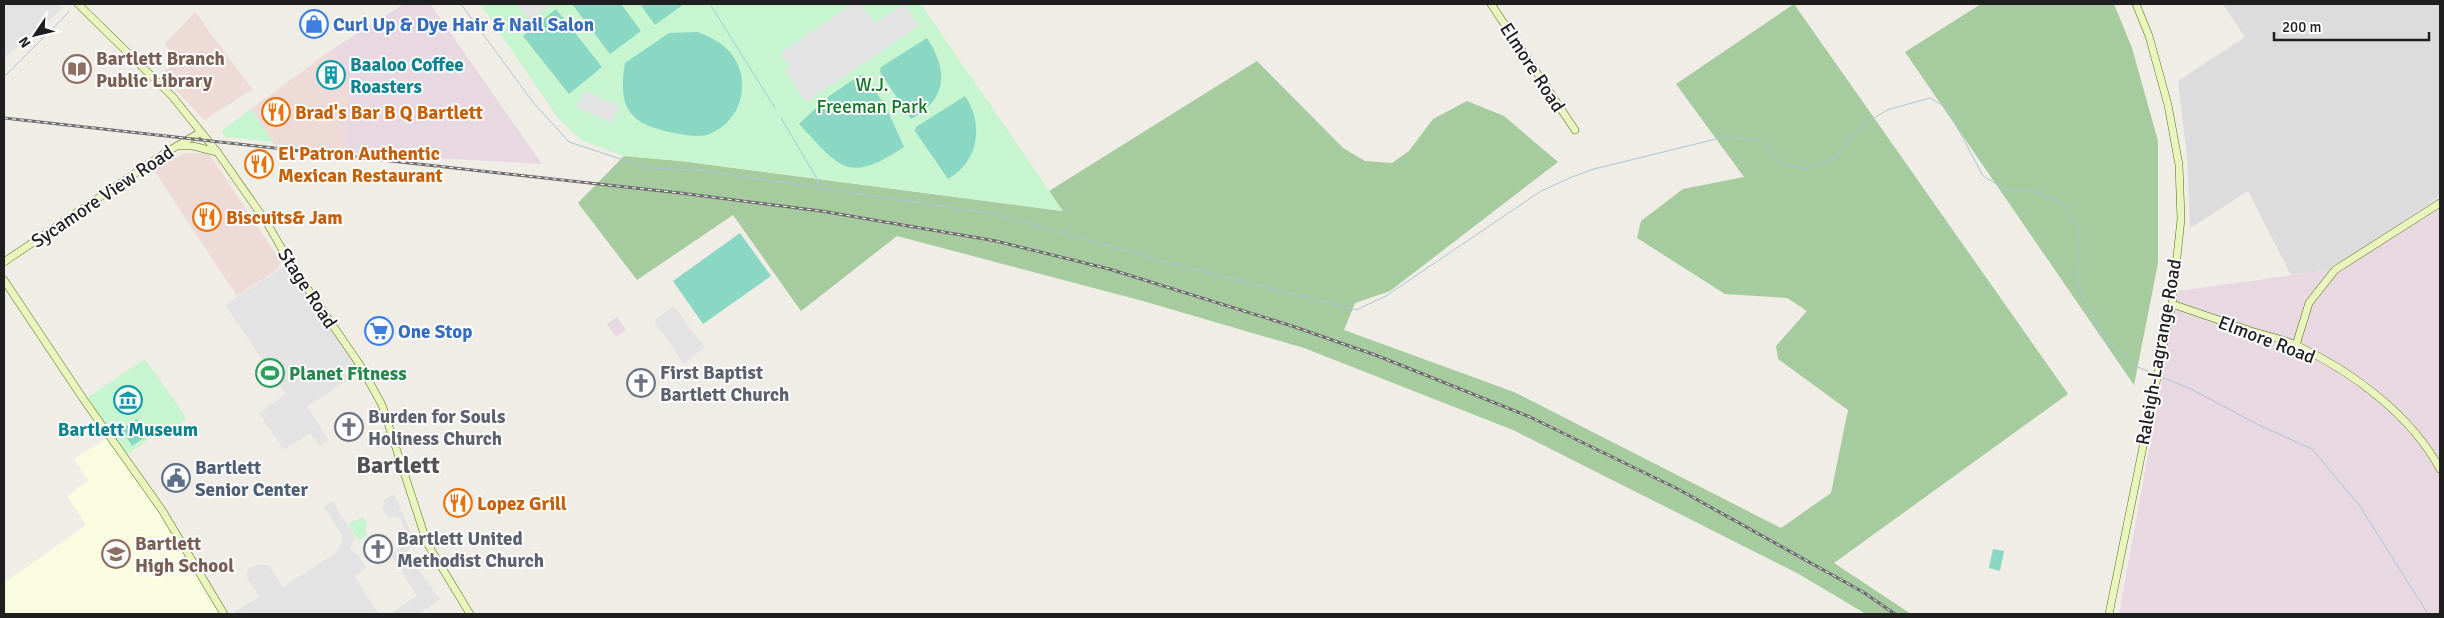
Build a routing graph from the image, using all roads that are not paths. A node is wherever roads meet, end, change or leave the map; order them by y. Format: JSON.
{"nodes":[{"id":1,"x":78,"y":4,"type":"edge"},
{"id":2,"x":1491,"y":4,"type":"edge"},
{"id":3,"x":2136,"y":4,"type":"edge"},
{"id":4,"x":1575,"y":130,"type":"dead end"},
{"id":5,"x":201,"y":132,"type":"junction"},
{"id":6,"x":178,"y":146,"type":"junction"},
{"id":7,"x":218,"y":153,"type":"junction"},
{"id":8,"x":2440,"y":203,"type":"edge"},
{"id":9,"x":4,"y":262,"type":"edge"},
{"id":10,"x":4,"y":280,"type":"edge"},
{"id":11,"x":2172,"y":304,"type":"junction"},
{"id":12,"x":2296,"y":345,"type":"junction"},
{"id":13,"x":2440,"y":469,"type":"edge"},
{"id":14,"x":224,"y":614,"type":"edge"},
{"id":15,"x":470,"y":614,"type":"edge"},
{"id":16,"x":2109,"y":614,"type":"edge"}],
"edges":[{"from":1,"to":5,"type":"main road","name":"Stage Road"},
{"from":2,"to":4,"type":"main road","name":"Elmore Road"},
{"from":3,"to":11,"type":"main road","name":"Raleigh-Lagrange Road"},
{"from":5,"to":6,"type":"main road","name":"Sycamore View Road"},
{"from":5,"to":7,"type":"main road","name":"Stage Road"},
{"from":6,"to":7,"type":"main road"},
{"from":6,"to":9,"type":"main road","name":"Sycamore View Road"},
{"from":7,"to":15,"type":"main road","name":"Stage Road"},
{"from":8,"to":12,"type":"main road"},
{"from":10,"to":14,"type":"main road"},
{"from":11,"to":12,"type":"main road","name":"Elmore Road"},
{"from":11,"to":16,"type":"main road","name":"Raleigh-Lagrange Road"},
{"from":12,"to":13,"type":"main road","name":"Elmore Road"}]}
